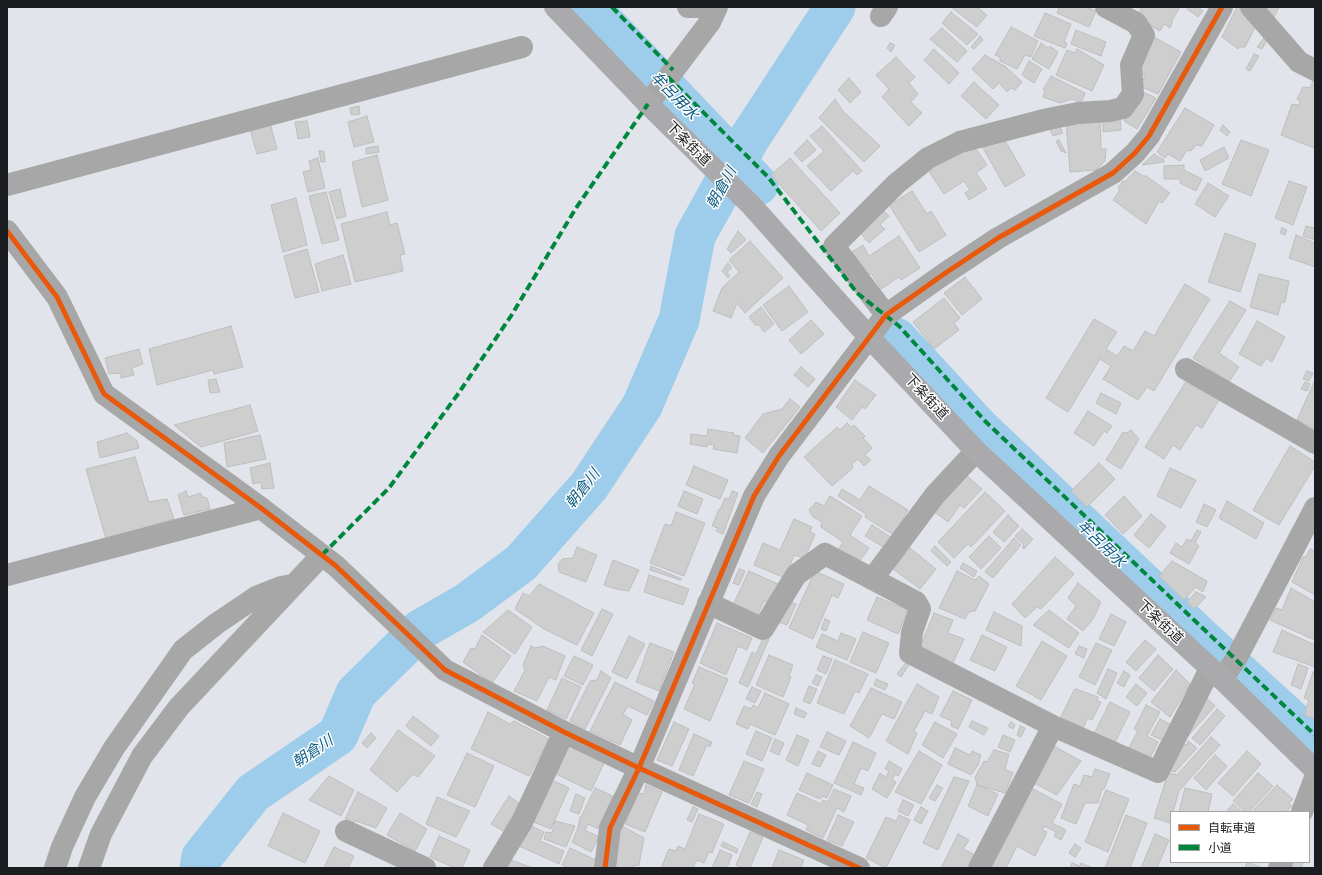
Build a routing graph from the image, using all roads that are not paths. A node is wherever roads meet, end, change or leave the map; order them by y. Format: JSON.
{"nodes":[{"id":1,"x":555,"y":7,"type":"edge"},
{"id":2,"x":688,"y":7,"type":"edge"},
{"id":3,"x":704,"y":7,"type":"edge"},
{"id":4,"x":717,"y":7,"type":"edge"},
{"id":5,"x":1222,"y":7,"type":"edge"},
{"id":6,"x":1251,"y":7,"type":"edge"},
{"id":7,"x":1116,"y":9,"type":"edge"},
{"id":8,"x":522,"y":47,"type":"dead end"},
{"id":9,"x":1315,"y":70,"type":"edge"},
{"id":10,"x":648,"y":103,"type":"junction"},
{"id":11,"x":7,"y":185,"type":"edge"},
{"id":12,"x":7,"y":231,"type":"edge"},
{"id":13,"x":886,"y":316,"type":"junction"},
{"id":14,"x":869,"y":337,"type":"junction"},
{"id":15,"x":1186,"y":369,"type":"dead end"},
{"id":16,"x":1315,"y":443,"type":"edge"},
{"id":17,"x":976,"y":451,"type":"junction"},
{"id":18,"x":261,"y":508,"type":"junction"},
{"id":19,"x":1315,"y":508,"type":"edge"},
{"id":20,"x":329,"y":560,"type":"junction"},
{"id":21,"x":7,"y":575,"type":"edge"},
{"id":22,"x":873,"y":578,"type":"junction"},
{"id":23,"x":293,"y":585,"type":"junction"},
{"id":24,"x":708,"y":602,"type":"junction"},
{"id":25,"x":1223,"y":671,"type":"junction"},
{"id":26,"x":1052,"y":726,"type":"junction"},
{"id":27,"x":564,"y":732,"type":"junction"},
{"id":28,"x":639,"y":768,"type":"junction"},
{"id":29,"x":1315,"y":770,"type":"edge"},
{"id":30,"x":1315,"y":778,"type":"edge"},
{"id":31,"x":1302,"y":811,"type":"edge"},
{"id":32,"x":346,"y":831,"type":"dead end"},
{"id":33,"x":55,"y":868,"type":"edge"},
{"id":34,"x":88,"y":868,"type":"edge"},
{"id":35,"x":425,"y":868,"type":"edge"},
{"id":36,"x":494,"y":868,"type":"edge"},
{"id":37,"x":605,"y":868,"type":"edge"},
{"id":38,"x":859,"y":868,"type":"edge"},
{"id":39,"x":979,"y":868,"type":"edge"}],
"edges":[{"from":1,"to":10,"type":"main road","name":"下条街道"},
{"from":2,"to":3,"type":"street"},
{"from":4,"to":10,"type":"street"},
{"from":5,"to":13,"type":"street"},
{"from":6,"to":9,"type":"street"},
{"from":7,"to":13,"type":"street"},
{"from":8,"to":11,"type":"street"},
{"from":10,"to":14,"type":"main road","name":"下条街道"},
{"from":12,"to":18,"type":"street"},
{"from":13,"to":14,"type":"street"},
{"from":14,"to":17,"type":"main road","name":"下条街道"},
{"from":14,"to":24,"type":"street"},
{"from":15,"to":16,"type":"street"},
{"from":17,"to":22,"type":"street"},
{"from":17,"to":25,"type":"main road","name":"下条街道"},
{"from":18,"to":20,"type":"street"},
{"from":18,"to":21,"type":"street"},
{"from":19,"to":25,"type":"street"},
{"from":20,"to":23,"type":"street"},
{"from":20,"to":27,"type":"street"},
{"from":22,"to":24,"type":"street"},
{"from":22,"to":26,"type":"street"},
{"from":23,"to":33,"type":"street"},
{"from":23,"to":34,"type":"street"},
{"from":24,"to":28,"type":"street"},
{"from":25,"to":26,"type":"street"},
{"from":25,"to":29,"type":"main road","name":"下条街道"},
{"from":26,"to":39,"type":"street"},
{"from":27,"to":28,"type":"street"},
{"from":27,"to":36,"type":"street"},
{"from":28,"to":37,"type":"street"},
{"from":28,"to":38,"type":"street"},
{"from":30,"to":31,"type":"street"},
{"from":32,"to":35,"type":"street"}]}
